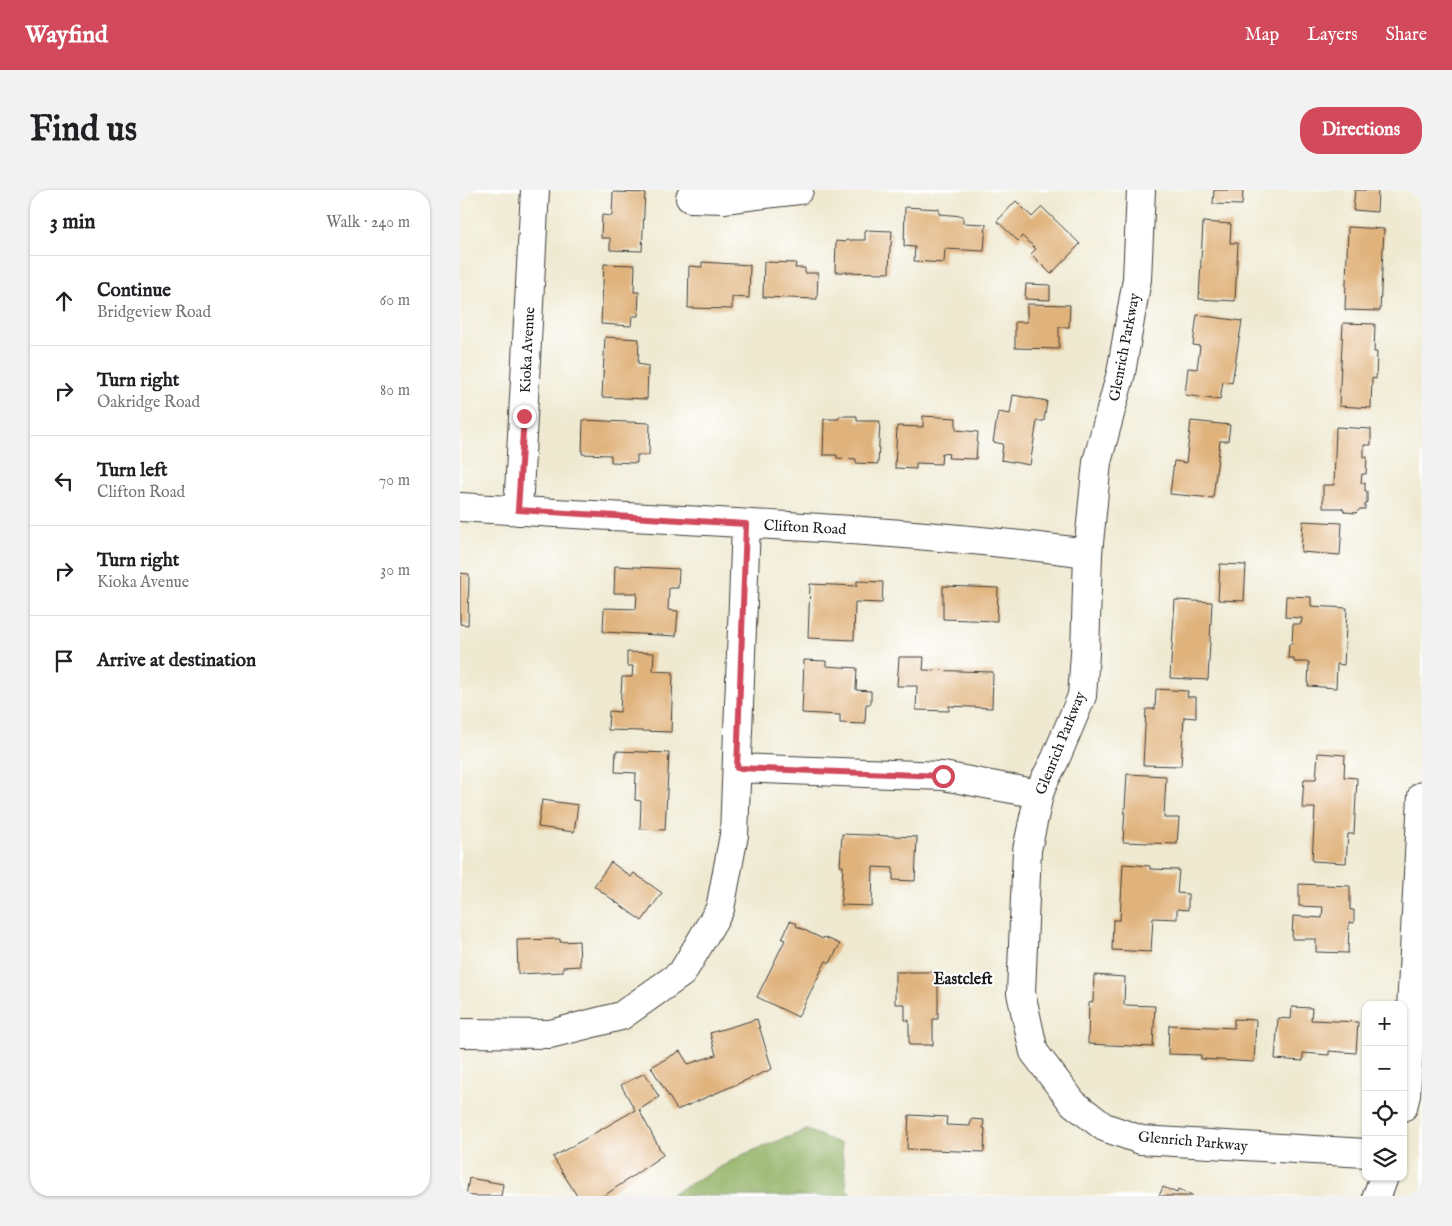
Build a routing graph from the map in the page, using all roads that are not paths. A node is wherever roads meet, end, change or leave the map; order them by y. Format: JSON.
{"nodes":[{"id":1,"x":536,"y":190,"type":"edge"},
{"id":2,"x":799,"y":190,"type":"edge"},
{"id":3,"x":1141,"y":190,"type":"edge"},
{"id":4,"x":690,"y":198,"type":"dead end"},
{"id":5,"x":460,"y":506,"type":"edge"},
{"id":6,"x":518,"y":510,"type":"junction"},
{"id":7,"x":746,"y":524,"type":"junction"},
{"id":8,"x":1088,"y":553,"type":"junction"},
{"id":9,"x":737,"y":768,"type":"junction"},
{"id":10,"x":1038,"y":794,"type":"junction"},
{"id":11,"x":1422,"y":796,"type":"edge"},
{"id":12,"x":460,"y":1033,"type":"edge"},
{"id":13,"x":1406,"y":1091,"type":"edge"},
{"id":14,"x":1362,"y":1153,"type":"edge"},
{"id":15,"x":1383,"y":1181,"type":"edge"},
{"id":16,"x":1377,"y":1196,"type":"edge"}],
"edges":[{"from":1,"to":6,"type":"street","name":"Kioka Avenue"},
{"from":2,"to":4,"type":"street"},
{"from":3,"to":8,"type":"street","name":"Glenrich Parkway"},
{"from":5,"to":6,"type":"street","name":"Clifton Road"},
{"from":6,"to":7,"type":"street","name":"Clifton Road"},
{"from":7,"to":8,"type":"street","name":"Clifton Road"},
{"from":7,"to":9,"type":"street"},
{"from":8,"to":10,"type":"street","name":"Glenrich Parkway"},
{"from":9,"to":10,"type":"street"},
{"from":9,"to":12,"type":"street"},
{"from":10,"to":14,"type":"street","name":"Glenrich Parkway"},
{"from":11,"to":13,"type":"street"},
{"from":15,"to":16,"type":"street"}]}
